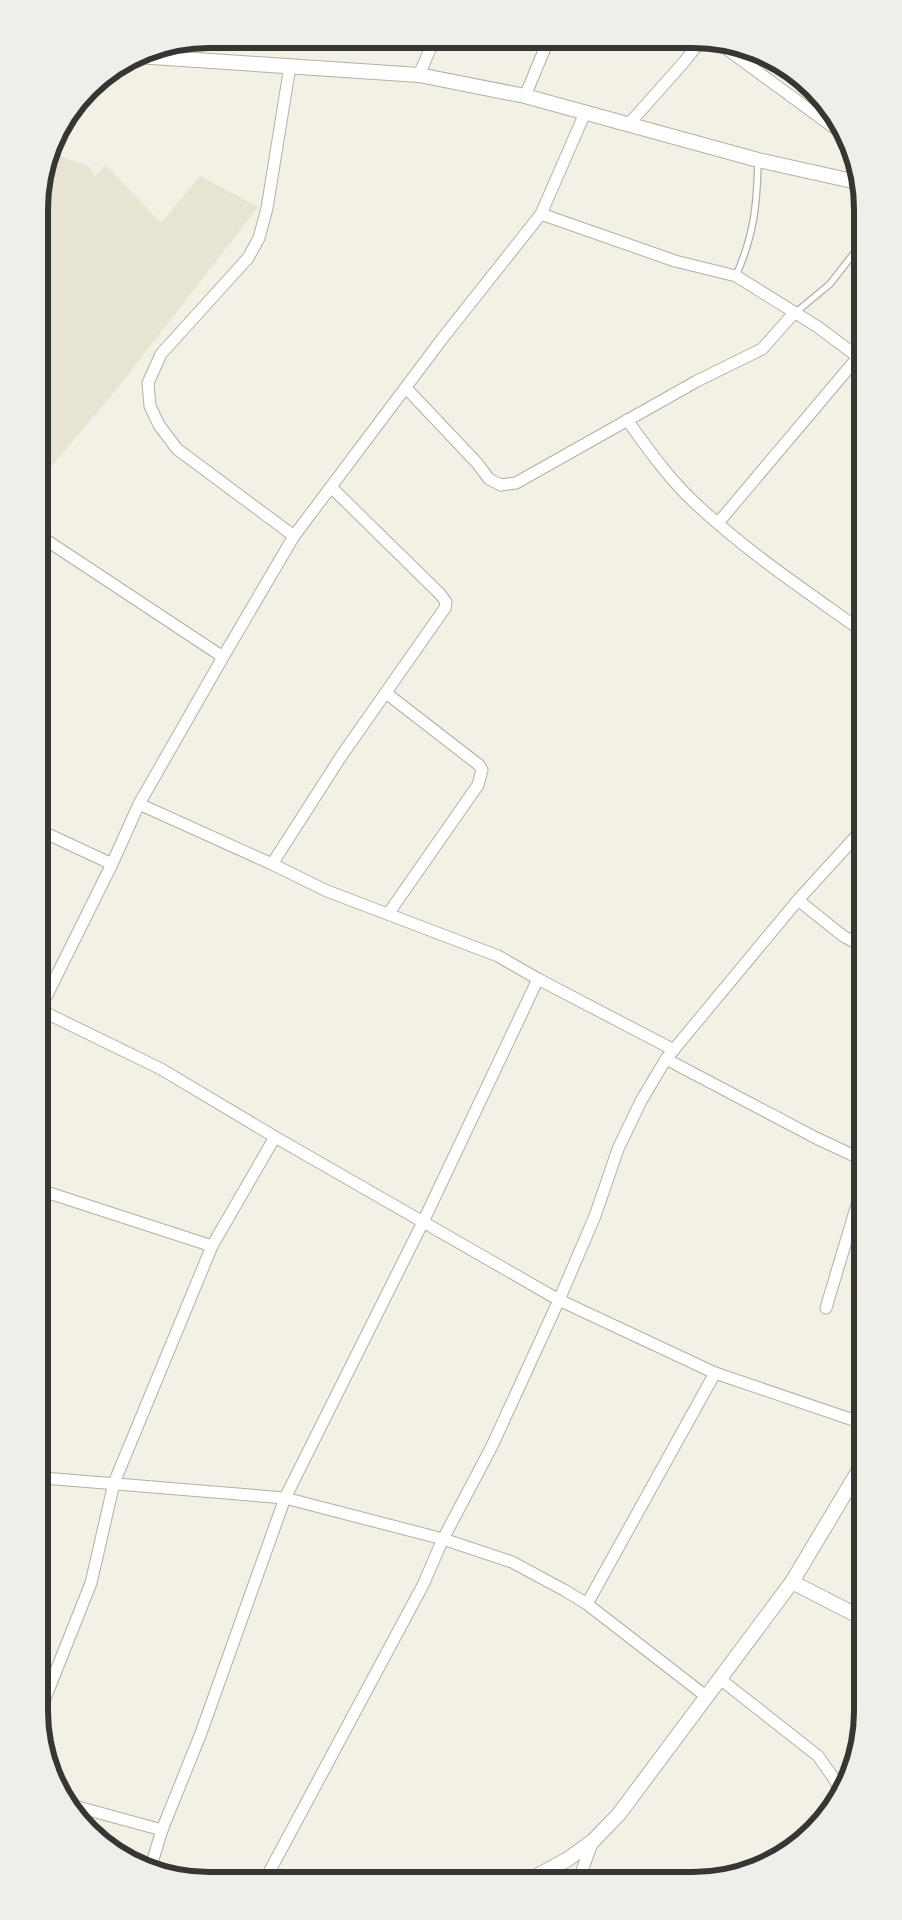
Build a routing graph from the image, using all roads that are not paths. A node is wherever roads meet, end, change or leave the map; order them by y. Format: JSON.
{"nodes":[{"id":1,"x":431,"y":48,"type":"edge"},
{"id":2,"x":545,"y":48,"type":"edge"},
{"id":3,"x":695,"y":48,"type":"edge"},
{"id":4,"x":732,"y":53,"type":"edge"},
{"id":5,"x":154,"y":57,"type":"edge"},
{"id":6,"x":290,"y":66,"type":"junction"},
{"id":7,"x":419,"y":75,"type":"junction"},
{"id":8,"x":525,"y":96,"type":"junction"},
{"id":9,"x":584,"y":113,"type":"junction"},
{"id":10,"x":628,"y":125,"type":"junction"},
{"id":11,"x":831,"y":126,"type":"edge"},
{"id":12,"x":758,"y":160,"type":"junction"},
{"id":13,"x":852,"y":181,"type":"edge"},
{"id":14,"x":541,"y":214,"type":"junction"},
{"id":15,"x":854,"y":253,"type":"edge"},
{"id":16,"x":736,"y":276,"type":"junction"},
{"id":17,"x":794,"y":314,"type":"junction"},
{"id":18,"x":854,"y":354,"type":"edge"},
{"id":19,"x":854,"y":362,"type":"edge"},
{"id":20,"x":406,"y":388,"type":"junction"},
{"id":21,"x":627,"y":420,"type":"junction"},
{"id":22,"x":331,"y":487,"type":"junction"},
{"id":23,"x":718,"y":523,"type":"junction"},
{"id":24,"x":294,"y":536,"type":"junction"},
{"id":25,"x":48,"y":541,"type":"edge"},
{"id":26,"x":854,"y":625,"type":"edge"},
{"id":27,"x":223,"y":657,"type":"junction"},
{"id":28,"x":386,"y":693,"type":"junction"},
{"id":29,"x":139,"y":804,"type":"junction"},
{"id":30,"x":48,"y":834,"type":"edge"},
{"id":31,"x":854,"y":839,"type":"edge"},
{"id":32,"x":112,"y":864,"type":"junction"},
{"id":33,"x":272,"y":864,"type":"junction"},
{"id":34,"x":798,"y":900,"type":"junction"},
{"id":35,"x":388,"y":914,"type":"junction"},
{"id":36,"x":854,"y":942,"type":"edge"},
{"id":37,"x":538,"y":979,"type":"junction"},
{"id":38,"x":48,"y":993,"type":"edge"},
{"id":39,"x":48,"y":1015,"type":"edge"},
{"id":40,"x":674,"y":1050,"type":"junction"},
{"id":41,"x":666,"y":1059,"type":"junction"},
{"id":42,"x":275,"y":1137,"type":"junction"},
{"id":43,"x":854,"y":1156,"type":"edge"},
{"id":44,"x":48,"y":1194,"type":"edge"},
{"id":45,"x":854,"y":1214,"type":"edge"},
{"id":46,"x":423,"y":1222,"type":"junction"},
{"id":47,"x":212,"y":1246,"type":"junction"},
{"id":48,"x":559,"y":1300,"type":"junction"},
{"id":49,"x":826,"y":1308,"type":"dead end"},
{"id":50,"x":715,"y":1373,"type":"junction"},
{"id":51,"x":854,"y":1420,"type":"edge"},
{"id":52,"x":48,"y":1478,"type":"edge"},
{"id":53,"x":854,"y":1478,"type":"edge"},
{"id":54,"x":114,"y":1483,"type":"junction"},
{"id":55,"x":285,"y":1498,"type":"junction"},
{"id":56,"x":443,"y":1538,"type":"junction"},
{"id":57,"x":792,"y":1582,"type":"junction"},
{"id":58,"x":587,"y":1604,"type":"junction"},
{"id":59,"x":854,"y":1614,"type":"edge"},
{"id":60,"x":720,"y":1679,"type":"junction"},
{"id":61,"x":48,"y":1691,"type":"edge"},
{"id":62,"x":707,"y":1696,"type":"junction"},
{"id":63,"x":837,"y":1784,"type":"edge"},
{"id":64,"x":80,"y":1808,"type":"edge"},
{"id":65,"x":162,"y":1830,"type":"junction"},
{"id":66,"x":593,"y":1841,"type":"junction"},
{"id":67,"x":153,"y":1862,"type":"edge"},
{"id":68,"x":269,"y":1872,"type":"edge"},
{"id":69,"x":545,"y":1872,"type":"edge"},
{"id":70,"x":581,"y":1872,"type":"edge"}],
"edges":[{"from":1,"to":7,"type":"street"},
{"from":2,"to":8,"type":"street"},
{"from":3,"to":10,"type":"street"},
{"from":4,"to":11,"type":"street"},
{"from":5,"to":6,"type":"street"},
{"from":6,"to":7,"type":"street"},
{"from":6,"to":24,"type":"street"},
{"from":7,"to":8,"type":"street"},
{"from":8,"to":9,"type":"street"},
{"from":9,"to":10,"type":"street"},
{"from":9,"to":14,"type":"street"},
{"from":10,"to":12,"type":"street"},
{"from":12,"to":13,"type":"street"},
{"from":12,"to":16,"type":"lane"},
{"from":14,"to":16,"type":"street"},
{"from":14,"to":20,"type":"street"},
{"from":15,"to":17,"type":"lane"},
{"from":16,"to":17,"type":"street"},
{"from":17,"to":18,"type":"street"},
{"from":17,"to":21,"type":"street"},
{"from":19,"to":23,"type":"street"},
{"from":20,"to":21,"type":"street"},
{"from":20,"to":22,"type":"street"},
{"from":21,"to":23,"type":"street"},
{"from":22,"to":24,"type":"street"},
{"from":22,"to":28,"type":"street"},
{"from":23,"to":26,"type":"street"},
{"from":24,"to":27,"type":"street"},
{"from":25,"to":27,"type":"street"},
{"from":27,"to":29,"type":"street"},
{"from":28,"to":33,"type":"street"},
{"from":28,"to":35,"type":"street"},
{"from":29,"to":32,"type":"street"},
{"from":29,"to":33,"type":"street"},
{"from":30,"to":32,"type":"street"},
{"from":31,"to":34,"type":"street"},
{"from":32,"to":38,"type":"street"},
{"from":33,"to":35,"type":"street"},
{"from":34,"to":36,"type":"street"},
{"from":34,"to":40,"type":"street"},
{"from":35,"to":37,"type":"street"},
{"from":37,"to":40,"type":"street"},
{"from":37,"to":46,"type":"street"},
{"from":39,"to":42,"type":"street"},
{"from":40,"to":41,"type":"street"},
{"from":41,"to":43,"type":"street"},
{"from":41,"to":48,"type":"street"},
{"from":42,"to":46,"type":"street"},
{"from":42,"to":47,"type":"street"},
{"from":44,"to":47,"type":"street"},
{"from":45,"to":49,"type":"street"},
{"from":46,"to":48,"type":"street"},
{"from":46,"to":55,"type":"street"},
{"from":47,"to":54,"type":"street"},
{"from":48,"to":50,"type":"street"},
{"from":48,"to":56,"type":"street"},
{"from":50,"to":51,"type":"street"},
{"from":50,"to":58,"type":"street"},
{"from":52,"to":54,"type":"street"},
{"from":53,"to":57,"type":"street"},
{"from":54,"to":55,"type":"street"},
{"from":54,"to":61,"type":"street"},
{"from":55,"to":56,"type":"street"},
{"from":55,"to":65,"type":"street"},
{"from":56,"to":58,"type":"street"},
{"from":56,"to":68,"type":"street"},
{"from":57,"to":59,"type":"street"},
{"from":57,"to":60,"type":"street"},
{"from":58,"to":62,"type":"street"},
{"from":60,"to":62,"type":"street"},
{"from":60,"to":63,"type":"street"},
{"from":62,"to":66,"type":"street"},
{"from":64,"to":65,"type":"street"},
{"from":65,"to":67,"type":"street"},
{"from":66,"to":69,"type":"street"},
{"from":66,"to":70,"type":"street"}]}
